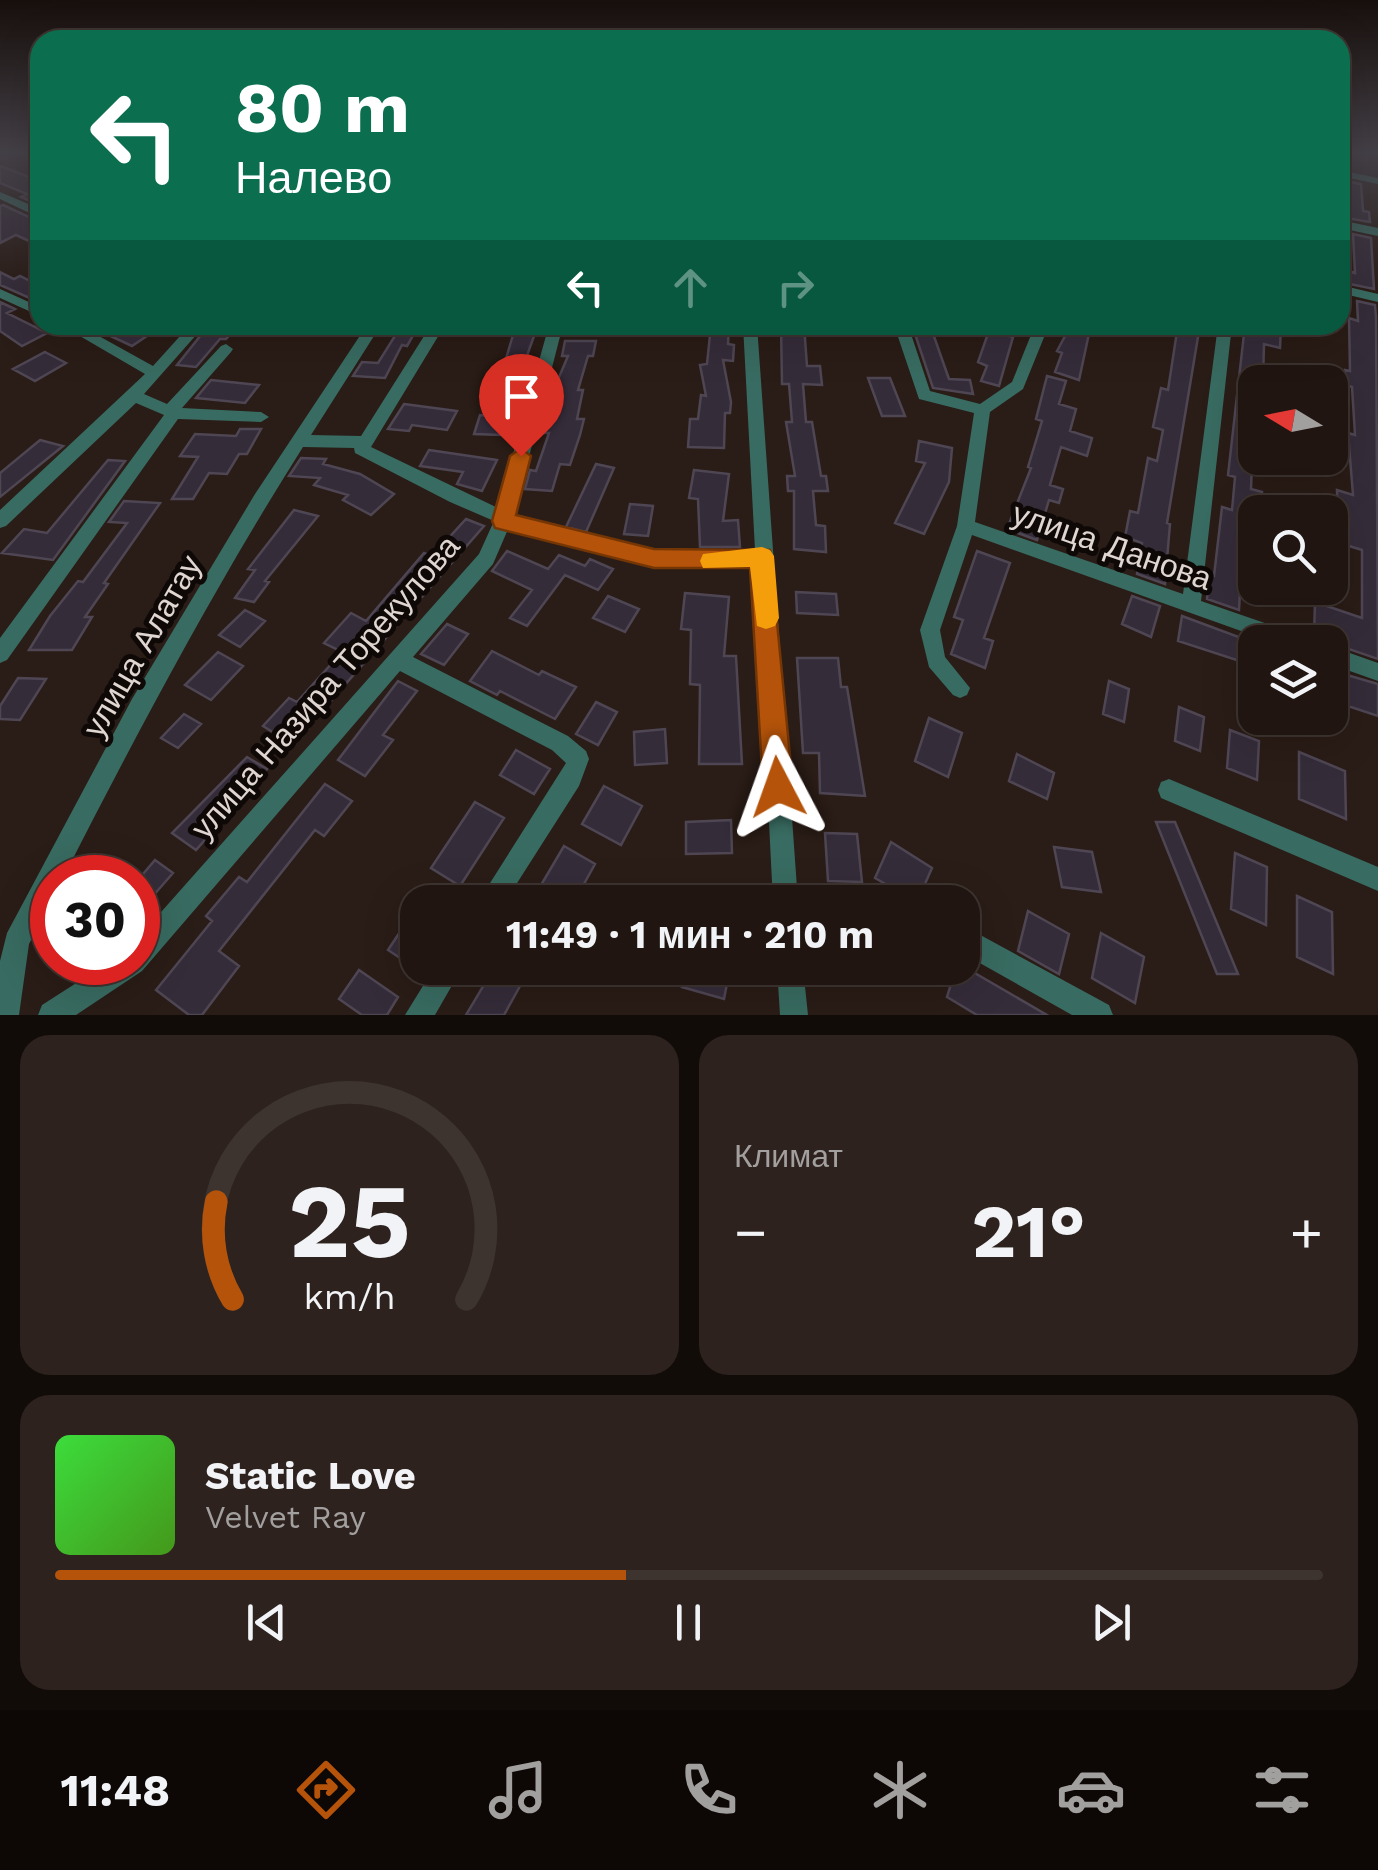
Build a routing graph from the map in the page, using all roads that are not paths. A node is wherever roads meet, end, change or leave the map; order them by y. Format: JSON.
{"nodes":[{"id":1,"x":1350,"y":226,"type":"edge"},
{"id":2,"x":1378,"y":232,"type":"edge"},
{"id":3,"x":1350,"y":291,"type":"edge"},
{"id":4,"x":0,"y":294,"type":"edge"},
{"id":5,"x":1378,"y":298,"type":"edge"},
{"id":6,"x":30,"y":308,"type":"edge"},
{"id":7,"x":86,"y":335,"type":"edge"},
{"id":8,"x":189,"y":335,"type":"edge"},
{"id":9,"x":368,"y":335,"type":"edge"},
{"id":10,"x":432,"y":335,"type":"edge"},
{"id":11,"x":553,"y":335,"type":"edge"},
{"id":12,"x":751,"y":335,"type":"edge"},
{"id":13,"x":904,"y":335,"type":"edge"},
{"id":14,"x":1038,"y":335,"type":"edge"},
{"id":15,"x":1224,"y":335,"type":"edge"},
{"id":16,"x":226,"y":349,"type":"dead end"},
{"id":17,"x":154,"y":373,"type":"junction"},
{"id":18,"x":134,"y":396,"type":"junction"},
{"id":19,"x":982,"y":410,"type":"junction"},
{"id":20,"x":173,"y":411,"type":"junction"},
{"id":21,"x":261,"y":417,"type":"dead end"},
{"id":22,"x":299,"y":441,"type":"junction"},
{"id":23,"x":363,"y":445,"type":"junction"},
{"id":24,"x":0,"y":521,"type":"edge"},
{"id":25,"x":503,"y":521,"type":"junction"},
{"id":26,"x":966,"y":526,"type":"junction"},
{"id":27,"x":762,"y":556,"type":"junction"},
{"id":28,"x":1192,"y":606,"type":"junction"},
{"id":29,"x":1247,"y":625,"type":"edge"},
{"id":30,"x":0,"y":654,"type":"edge"},
{"id":31,"x":396,"y":659,"type":"junction"},
{"id":32,"x":1348,"y":661,"type":"edge"},
{"id":33,"x":1378,"y":672,"type":"edge"},
{"id":34,"x":960,"y":688,"type":"dead end"},
{"id":35,"x":1169,"y":790,"type":"dead end"},
{"id":36,"x":1378,"y":880,"type":"edge"},
{"id":37,"x":502,"y":885,"type":"edge"},
{"id":38,"x":785,"y":885,"type":"edge"},
{"id":39,"x":160,"y":932,"type":"edge"},
{"id":40,"x":980,"y":949,"type":"edge"},
{"id":41,"x":97,"y":985,"type":"edge"},
{"id":42,"x":439,"y":985,"type":"edge"},
{"id":43,"x":791,"y":985,"type":"edge"},
{"id":44,"x":4,"y":1015,"type":"edge"},
{"id":45,"x":52,"y":1015,"type":"edge"},
{"id":46,"x":419,"y":1015,"type":"edge"},
{"id":47,"x":794,"y":1015,"type":"edge"},
{"id":48,"x":1099,"y":1015,"type":"edge"}],
"edges":[{"from":1,"to":2,"type":"street"},
{"from":3,"to":5,"type":"street"},
{"from":4,"to":6,"type":"street"},
{"from":7,"to":17,"type":"street"},
{"from":8,"to":17,"type":"street"},
{"from":9,"to":22,"type":"street","name":"улица Алатау"},
{"from":10,"to":23,"type":"street"},
{"from":11,"to":25,"type":"street","name":"улица Назира Торекулова"},
{"from":12,"to":27,"type":"street"},
{"from":13,"to":19,"type":"street"},
{"from":14,"to":19,"type":"street"},
{"from":15,"to":28,"type":"street"},
{"from":16,"to":20,"type":"street"},
{"from":17,"to":18,"type":"street"},
{"from":18,"to":20,"type":"street"},
{"from":18,"to":24,"type":"street"},
{"from":19,"to":26,"type":"street"},
{"from":20,"to":21,"type":"street"},
{"from":20,"to":30,"type":"street"},
{"from":22,"to":23,"type":"street"},
{"from":22,"to":44,"type":"street","name":"улица Алатау"},
{"from":23,"to":25,"type":"street"},
{"from":25,"to":27,"type":"street"},
{"from":25,"to":31,"type":"street","name":"улица Назира Торекулова"},
{"from":26,"to":28,"type":"street","name":"улица Данова"},
{"from":26,"to":34,"type":"street"},
{"from":27,"to":38,"type":"street"},
{"from":28,"to":29,"type":"street","name":"улица Данова"},
{"from":31,"to":37,"type":"street"},
{"from":31,"to":39,"type":"street","name":"улица Назира Торекулова"},
{"from":32,"to":33,"type":"street"},
{"from":35,"to":36,"type":"street"},
{"from":40,"to":48,"type":"street"},
{"from":41,"to":45,"type":"street"},
{"from":42,"to":46,"type":"street"},
{"from":43,"to":47,"type":"street"}]}
